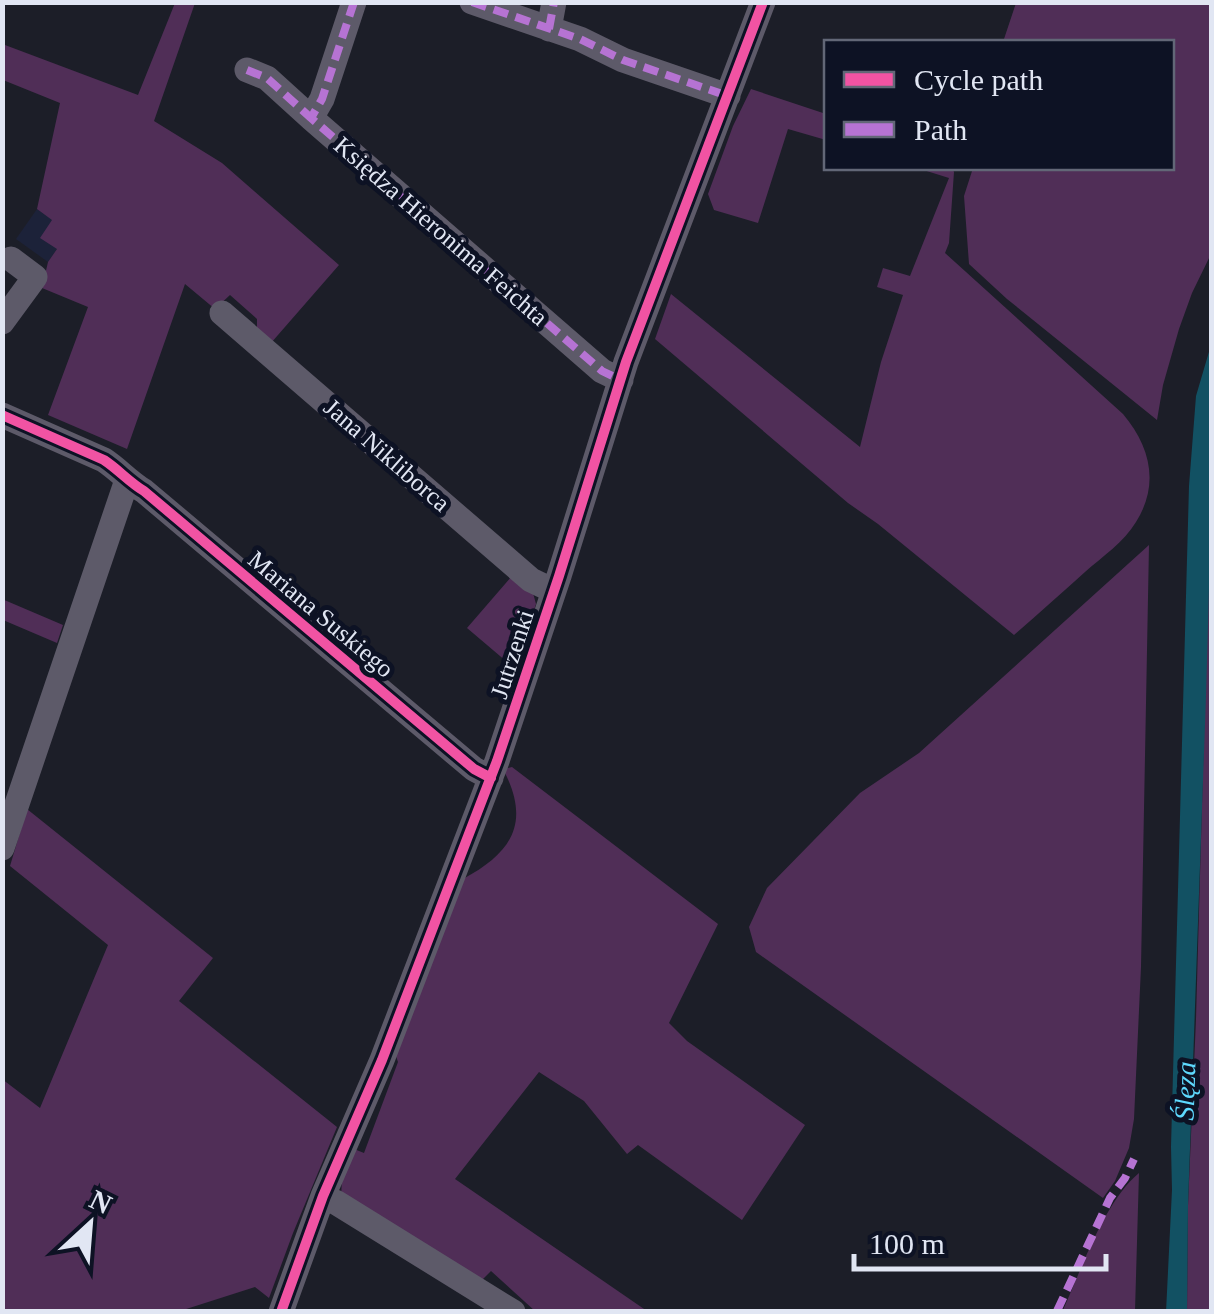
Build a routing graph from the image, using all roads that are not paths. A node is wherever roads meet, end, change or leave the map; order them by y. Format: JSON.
{"nodes":[{"id":1,"x":354,"y":2,"type":"edge"},
{"id":2,"x":472,"y":2,"type":"edge"},
{"id":3,"x":554,"y":2,"type":"edge"},
{"id":4,"x":762,"y":2,"type":"edge"},
{"id":5,"x":549,"y":29,"type":"junction"},
{"id":6,"x":247,"y":70,"type":"dead end"},
{"id":7,"x":728,"y":96,"type":"junction"},
{"id":8,"x":312,"y":118,"type":"junction"},
{"id":9,"x":12,"y":260,"type":"dead end"},
{"id":10,"x":222,"y":313,"type":"dead end"},
{"id":11,"x":2,"y":322,"type":"edge"},
{"id":12,"x":621,"y":380,"type":"junction"},
{"id":13,"x":2,"y":415,"type":"edge"},
{"id":14,"x":127,"y":480,"type":"junction"},
{"id":15,"x":554,"y":591,"type":"junction"},
{"id":16,"x":490,"y":778,"type":"junction"},
{"id":17,"x":2,"y":848,"type":"edge"},
{"id":18,"x":323,"y":1196,"type":"junction"},
{"id":19,"x":281,"y":1312,"type":"edge"},
{"id":20,"x":512,"y":1312,"type":"edge"}],
"edges":[{"from":1,"to":8,"type":"street","name":"Księdza Hieronima Feichta"},
{"from":2,"to":5,"type":"street"},
{"from":3,"to":5,"type":"street"},
{"from":4,"to":7,"type":"street","name":"Jutrzenki"},
{"from":5,"to":7,"type":"street"},
{"from":6,"to":8,"type":"street"},
{"from":7,"to":12,"type":"street","name":"Jutrzenki"},
{"from":8,"to":12,"type":"street","name":"Księdza Hieronima Feichta"},
{"from":9,"to":11,"type":"street"},
{"from":10,"to":15,"type":"street","name":"Jana Nikliborca"},
{"from":12,"to":15,"type":"street","name":"Jutrzenki"},
{"from":13,"to":14,"type":"street","name":"Mariana Suskiego"},
{"from":14,"to":16,"type":"street","name":"Mariana Suskiego"},
{"from":14,"to":17,"type":"street"},
{"from":15,"to":16,"type":"street","name":"Jutrzenki"},
{"from":16,"to":18,"type":"street","name":"Jutrzenki"},
{"from":18,"to":19,"type":"street","name":"Jutrzenki"},
{"from":18,"to":20,"type":"street"}]}
